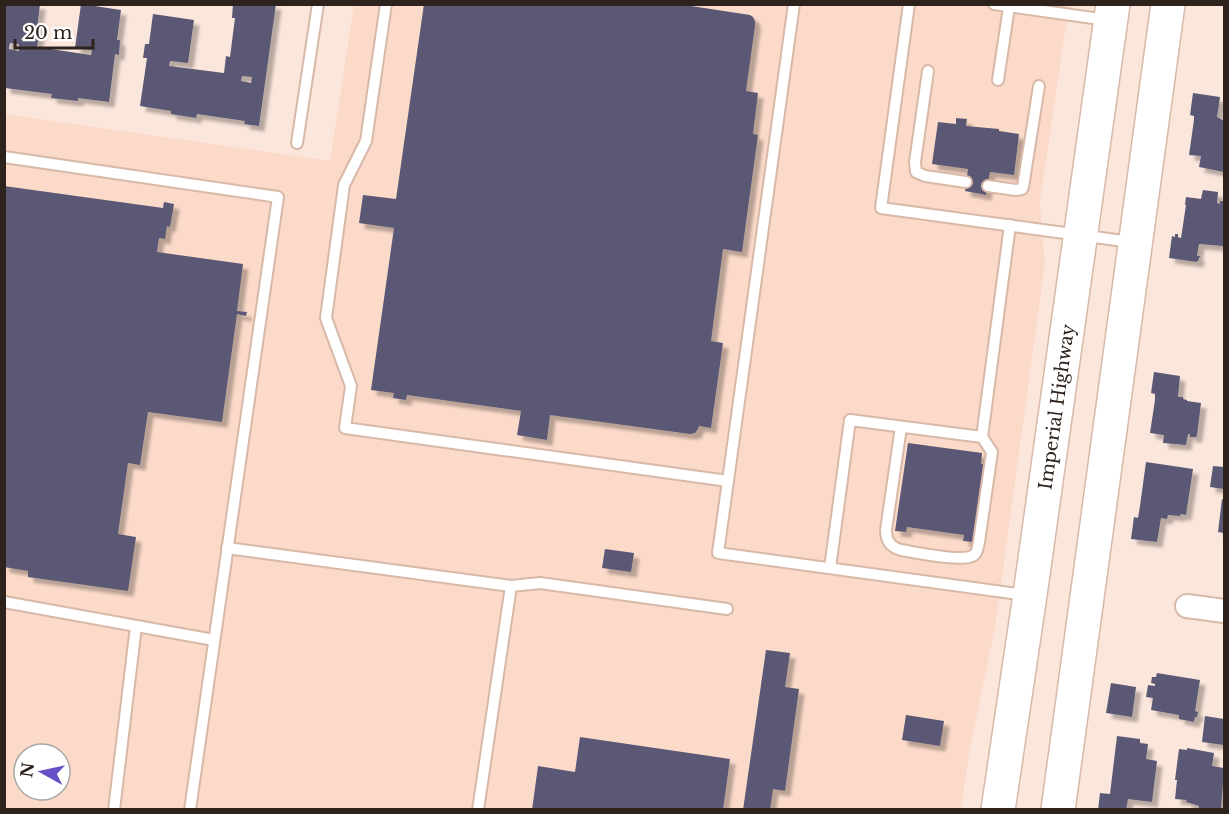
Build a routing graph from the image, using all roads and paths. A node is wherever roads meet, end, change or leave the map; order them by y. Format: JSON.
{"nodes":[{"id":1,"x":318,"y":4,"type":"edge"},
{"id":2,"x":386,"y":4,"type":"edge"},
{"id":3,"x":795,"y":4,"type":"edge"},
{"id":4,"x":909,"y":4,"type":"edge"},
{"id":5,"x":994,"y":4,"type":"edge"},
{"id":6,"x":1168,"y":4,"type":"edge"},
{"id":7,"x":1009,"y":7,"type":"junction"},
{"id":8,"x":1112,"y":13,"type":"edge"},
{"id":9,"x":928,"y":71,"type":"dead end"},
{"id":10,"x":998,"y":80,"type":"dead end"},
{"id":11,"x":1039,"y":86,"type":"dead end"},
{"id":12,"x":297,"y":142,"type":"dead end"},
{"id":13,"x":4,"y":157,"type":"edge"},
{"id":14,"x":966,"y":182,"type":"dead end"},
{"id":15,"x":988,"y":186,"type":"dead end"},
{"id":16,"x":1010,"y":225,"type":"junction"},
{"id":17,"x":1081,"y":235,"type":"junction"},
{"id":18,"x":1135,"y":242,"type":"junction"},
{"id":19,"x":901,"y":427,"type":"junction"},
{"id":20,"x":982,"y":437,"type":"junction"},
{"id":21,"x":728,"y":481,"type":"junction"},
{"id":22,"x":227,"y":548,"type":"junction"},
{"id":23,"x":830,"y":568,"type":"junction"},
{"id":24,"x":511,"y":586,"type":"junction"},
{"id":25,"x":1030,"y":595,"type":"junction"},
{"id":26,"x":4,"y":602,"type":"edge"},
{"id":27,"x":1187,"y":606,"type":"dead end"},
{"id":28,"x":727,"y":609,"type":"dead end"},
{"id":29,"x":1224,"y":611,"type":"edge"},
{"id":30,"x":136,"y":626,"type":"junction"},
{"id":31,"x":214,"y":640,"type":"junction"},
{"id":32,"x":114,"y":810,"type":"edge"},
{"id":33,"x":190,"y":810,"type":"edge"},
{"id":34,"x":478,"y":810,"type":"edge"},
{"id":35,"x":998,"y":810,"type":"edge"},
{"id":36,"x":1058,"y":810,"type":"edge"}],
"edges":[{"from":1,"to":12,"type":"lane"},
{"from":2,"to":21,"type":"lane"},
{"from":3,"to":21,"type":"lane"},
{"from":4,"to":16,"type":"lane"},
{"from":5,"to":7,"type":"lane"},
{"from":6,"to":18,"type":"main road"},
{"from":7,"to":8,"type":"lane"},
{"from":7,"to":10,"type":"lane"},
{"from":8,"to":17,"type":"main road","name":"Imperial Highway"},
{"from":9,"to":14,"type":"lane"},
{"from":11,"to":15,"type":"lane"},
{"from":13,"to":22,"type":"lane"},
{"from":16,"to":17,"type":"lane"},
{"from":16,"to":20,"type":"lane"},
{"from":17,"to":18,"type":"lane"},
{"from":17,"to":25,"type":"main road","name":"Imperial Highway"},
{"from":18,"to":36,"type":"main road"},
{"from":19,"to":20,"type":"lane"},
{"from":19,"to":20,"type":"lane"},
{"from":19,"to":23,"type":"lane"},
{"from":21,"to":23,"type":"lane"},
{"from":22,"to":24,"type":"lane"},
{"from":22,"to":31,"type":"lane"},
{"from":23,"to":25,"type":"lane"},
{"from":24,"to":28,"type":"lane"},
{"from":24,"to":34,"type":"lane"},
{"from":25,"to":35,"type":"main road","name":"Imperial Highway"},
{"from":26,"to":30,"type":"lane"},
{"from":27,"to":29,"type":"street"},
{"from":30,"to":31,"type":"lane"},
{"from":30,"to":32,"type":"lane"},
{"from":31,"to":33,"type":"lane"}]}
